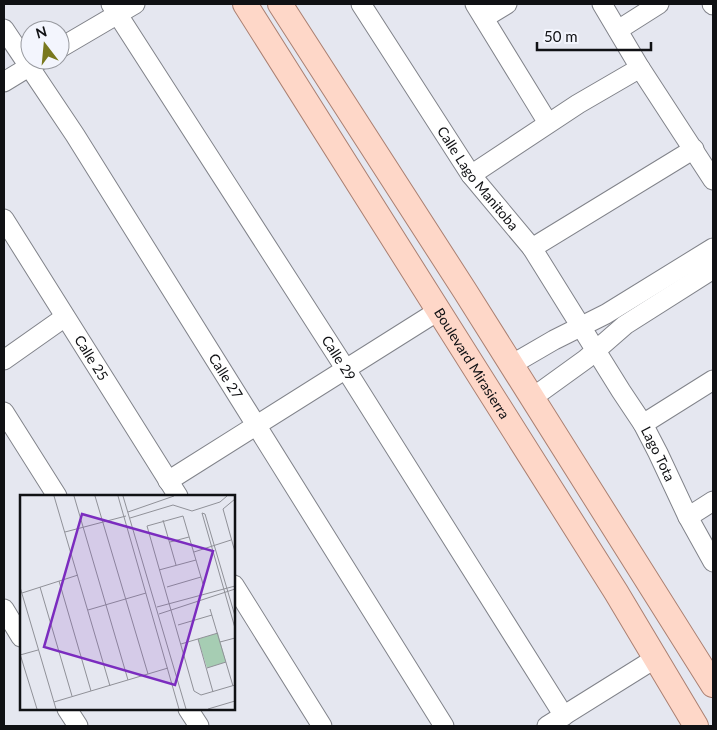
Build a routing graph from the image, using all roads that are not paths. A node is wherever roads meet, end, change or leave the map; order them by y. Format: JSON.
{"nodes":[{"id":1,"x":135,"y":4,"type":"edge"},
{"id":2,"x":245,"y":4,"type":"edge"},
{"id":3,"x":280,"y":4,"type":"edge"},
{"id":4,"x":361,"y":4,"type":"edge"},
{"id":5,"x":507,"y":4,"type":"edge"},
{"id":6,"x":602,"y":4,"type":"edge"},
{"id":7,"x":659,"y":4,"type":"edge"},
{"id":8,"x":114,"y":9,"type":"edge"},
{"id":9,"x":479,"y":11,"type":"edge"},
{"id":10,"x":4,"y":29,"type":"edge"},
{"id":11,"x":618,"y":30,"type":"junction"},
{"id":12,"x":70,"y":41,"type":"edge"},
{"id":13,"x":20,"y":48,"type":"edge"},
{"id":14,"x":640,"y":68,"type":"junction"},
{"id":15,"x":24,"y":70,"type":"edge"},
{"id":16,"x":37,"y":70,"type":"edge"},
{"id":17,"x":4,"y":82,"type":"edge"},
{"id":18,"x":548,"y":123,"type":"junction"},
{"id":19,"x":694,"y":149,"type":"junction"},
{"id":20,"x":471,"y":175,"type":"junction"},
{"id":21,"x":713,"y":180,"type":"edge"},
{"id":22,"x":4,"y":219,"type":"edge"},
{"id":23,"x":532,"y":248,"type":"junction"},
{"id":24,"x":713,"y":248,"type":"edge"},
{"id":25,"x":713,"y":268,"type":"edge"},
{"id":26,"x":438,"y":311,"type":"junction"},
{"id":27,"x":66,"y":318,"type":"junction"},
{"id":28,"x":582,"y":327,"type":"junction"},
{"id":29,"x":595,"y":350,"type":"junction"},
{"id":30,"x":4,"y":360,"type":"edge"},
{"id":31,"x":512,"y":365,"type":"junction"},
{"id":32,"x":345,"y":368,"type":"junction"},
{"id":33,"x":713,"y":380,"type":"edge"},
{"id":34,"x":532,"y":398,"type":"junction"},
{"id":35,"x":4,"y":412,"type":"edge"},
{"id":36,"x":643,"y":424,"type":"junction"},
{"id":37,"x":257,"y":426,"type":"junction"},
{"id":38,"x":173,"y":488,"type":"edge"},
{"id":39,"x":56,"y":495,"type":"edge"},
{"id":40,"x":713,"y":501,"type":"edge"},
{"id":41,"x":688,"y":517,"type":"junction"},
{"id":42,"x":713,"y":562,"type":"edge"},
{"id":43,"x":235,"y":587,"type":"edge"},
{"id":44,"x":4,"y":609,"type":"edge"},
{"id":45,"x":20,"y":635,"type":"edge"},
{"id":46,"x":656,"y":658,"type":"junction"},
{"id":47,"x":713,"y":685,"type":"edge"},
{"id":48,"x":67,"y":710,"type":"edge"},
{"id":49,"x":189,"y":710,"type":"edge"},
{"id":50,"x":564,"y":716,"type":"junction"},
{"id":51,"x":78,"y":726,"type":"edge"},
{"id":52,"x":200,"y":726,"type":"edge"},
{"id":53,"x":322,"y":726,"type":"edge"},
{"id":54,"x":444,"y":726,"type":"edge"},
{"id":55,"x":547,"y":726,"type":"edge"},
{"id":56,"x":696,"y":726,"type":"edge"}],
"edges":[{"from":1,"to":8,"type":"street"},
{"from":2,"to":26,"type":"main road","name":"Boulevard Mirasierra"},
{"from":3,"to":31,"type":"main road"},
{"from":4,"to":20,"type":"street","name":"Calle Lago Manitoba"},
{"from":5,"to":9,"type":"street"},
{"from":6,"to":11,"type":"street"},
{"from":7,"to":11,"type":"street"},
{"from":8,"to":12,"type":"street"},
{"from":8,"to":32,"type":"street","name":"Calle 29"},
{"from":9,"to":18,"type":"street"},
{"from":10,"to":13,"type":"street","name":"Calle 27"},
{"from":11,"to":14,"type":"street"},
{"from":14,"to":18,"type":"street"},
{"from":14,"to":19,"type":"street"},
{"from":15,"to":17,"type":"street"},
{"from":16,"to":37,"type":"street","name":"Calle 27"},
{"from":18,"to":20,"type":"street"},
{"from":19,"to":21,"type":"street"},
{"from":19,"to":23,"type":"street"},
{"from":20,"to":23,"type":"street","name":"Calle Lago Manitoba"},
{"from":22,"to":27,"type":"street","name":"Calle 25"},
{"from":23,"to":28,"type":"street","name":"Calle Lago Manitoba"},
{"from":24,"to":28,"type":"street"},
{"from":25,"to":29,"type":"street"},
{"from":26,"to":32,"type":"street"},
{"from":26,"to":46,"type":"main road","name":"Boulevard Mirasierra"},
{"from":27,"to":30,"type":"street"},
{"from":27,"to":38,"type":"street","name":"Calle 25"},
{"from":28,"to":29,"type":"street","name":"Calle Lago Manitoba"},
{"from":28,"to":31,"type":"street"},
{"from":29,"to":34,"type":"street"},
{"from":29,"to":36,"type":"street","name":"Lago Tota"},
{"from":31,"to":34,"type":"main road"},
{"from":32,"to":37,"type":"street"},
{"from":32,"to":50,"type":"street","name":"Calle 29"},
{"from":33,"to":36,"type":"street"},
{"from":34,"to":47,"type":"main road"},
{"from":35,"to":39,"type":"street"},
{"from":36,"to":41,"type":"street","name":"Lago Tota"},
{"from":37,"to":38,"type":"street"},
{"from":37,"to":54,"type":"street","name":"Calle 27"},
{"from":40,"to":41,"type":"street"},
{"from":41,"to":42,"type":"street","name":"Lago Tota"},
{"from":43,"to":53,"type":"street"},
{"from":44,"to":45,"type":"street"},
{"from":46,"to":50,"type":"street"},
{"from":46,"to":56,"type":"main road","name":"Boulevard Mirasierra"},
{"from":48,"to":51,"type":"street"},
{"from":49,"to":52,"type":"street"},
{"from":50,"to":55,"type":"street"}]}
